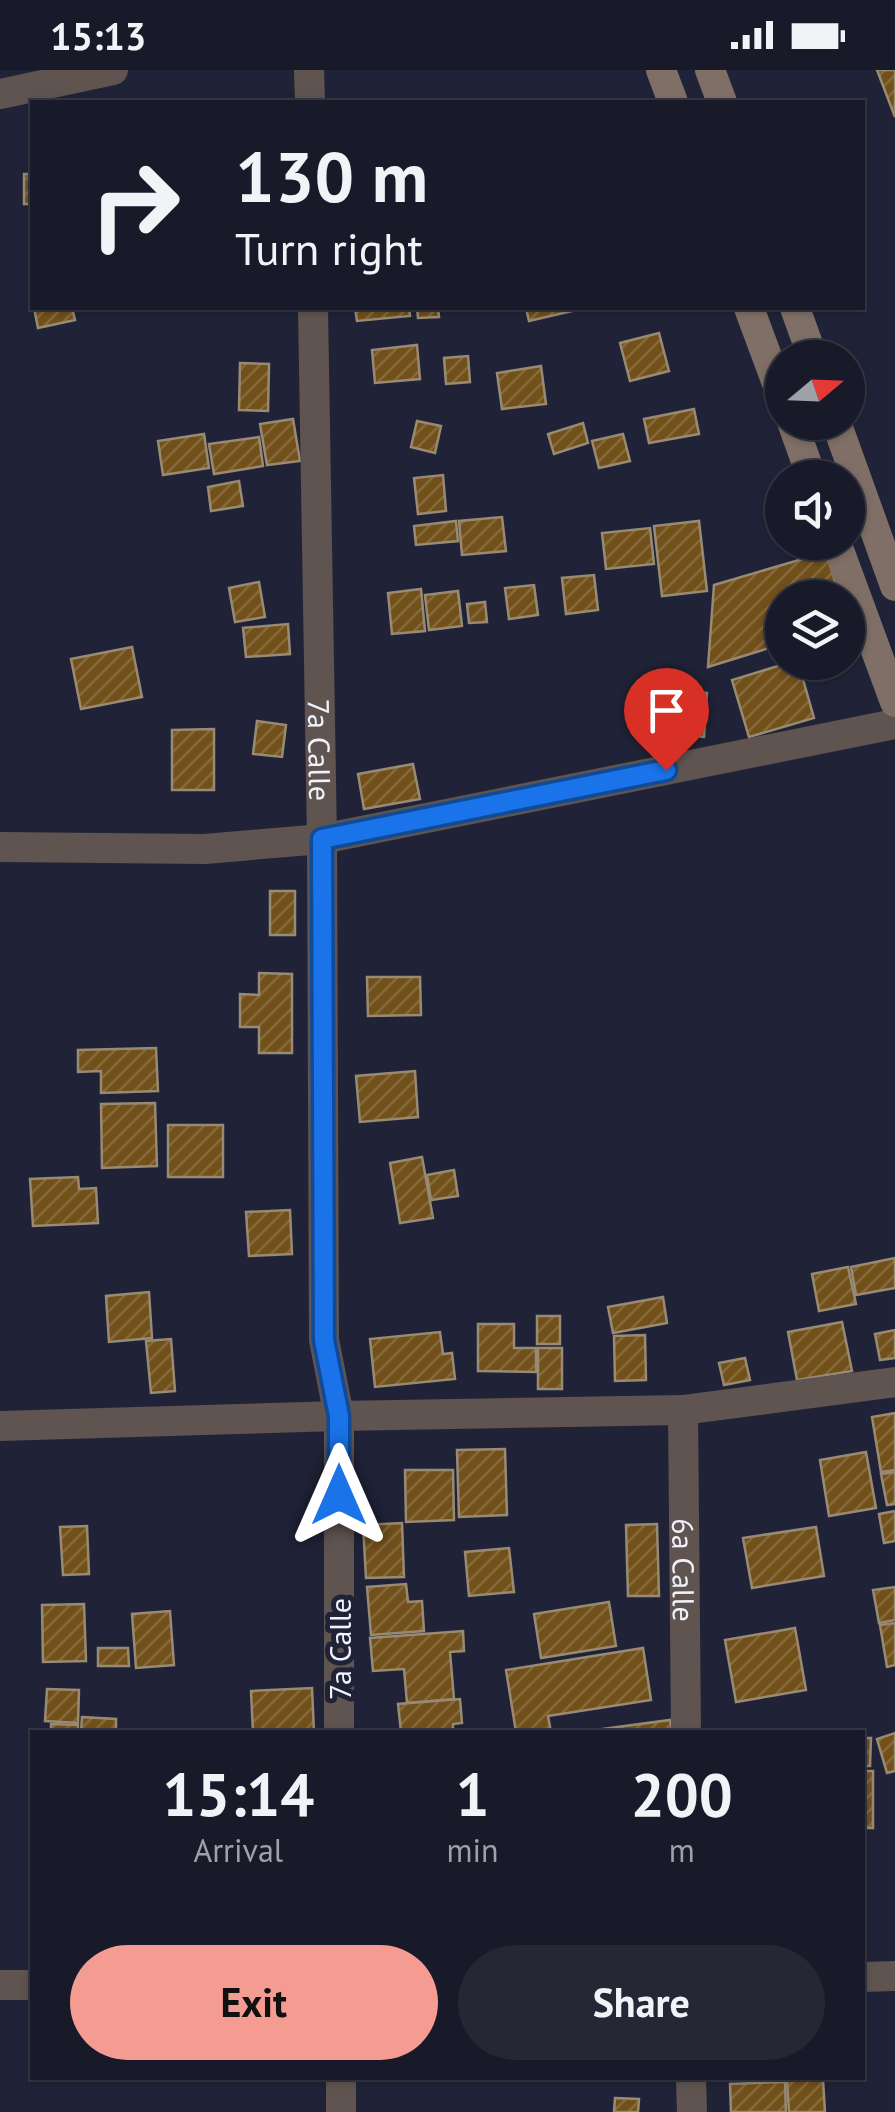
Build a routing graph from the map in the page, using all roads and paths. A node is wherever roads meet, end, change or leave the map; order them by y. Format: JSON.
{"nodes":[{"id":1,"x":113,"y":70,"type":"edge"},
{"id":2,"x":309,"y":70,"type":"edge"},
{"id":3,"x":662,"y":70,"type":"edge"},
{"id":4,"x":711,"y":70,"type":"edge"},
{"id":5,"x":0,"y":94,"type":"edge"},
{"id":6,"x":310,"y":100,"type":"edge"},
{"id":7,"x":673,"y":100,"type":"edge"},
{"id":8,"x":721,"y":100,"type":"edge"},
{"id":9,"x":313,"y":310,"type":"edge"},
{"id":10,"x":750,"y":310,"type":"edge"},
{"id":11,"x":796,"y":310,"type":"edge"},
{"id":12,"x":807,"y":340,"type":"edge"},
{"id":13,"x":765,"y":351,"type":"edge"},
{"id":14,"x":842,"y":440,"type":"edge"},
{"id":15,"x":843,"y":560,"type":"edge"},
{"id":16,"x":895,"y":586,"type":"edge"},
{"id":17,"x":895,"y":702,"type":"edge"},
{"id":18,"x":895,"y":724,"type":"edge"},
{"id":19,"x":322,"y":839,"type":"junction"},
{"id":20,"x":0,"y":847,"type":"edge"},
{"id":21,"x":895,"y":1382,"type":"edge"},
{"id":22,"x":683,"y":1410,"type":"junction"},
{"id":23,"x":339,"y":1416,"type":"junction"},
{"id":24,"x":0,"y":1426,"type":"edge"},
{"id":25,"x":339,"y":1730,"type":"edge"},
{"id":26,"x":686,"y":1730,"type":"edge"},
{"id":27,"x":895,"y":1976,"type":"edge"},
{"id":28,"x":865,"y":1977,"type":"edge"},
{"id":29,"x":0,"y":1984,"type":"edge"},
{"id":30,"x":30,"y":1985,"type":"edge"},
{"id":31,"x":341,"y":2080,"type":"edge"},
{"id":32,"x":691,"y":2080,"type":"edge"},
{"id":33,"x":341,"y":2112,"type":"edge"},
{"id":34,"x":692,"y":2112,"type":"edge"}],
"edges":[{"from":1,"to":5,"type":"street"},
{"from":2,"to":6,"type":"street"},
{"from":3,"to":7,"type":"main road"},
{"from":4,"to":8,"type":"main road"},
{"from":9,"to":19,"type":"street","name":"7a Calle"},
{"from":10,"to":13,"type":"main road"},
{"from":11,"to":12,"type":"main road"},
{"from":14,"to":16,"type":"main road"},
{"from":15,"to":17,"type":"main road"},
{"from":18,"to":19,"type":"street"},
{"from":19,"to":20,"type":"street"},
{"from":19,"to":23,"type":"street","name":"7a Calle"},
{"from":21,"to":22,"type":"street"},
{"from":22,"to":23,"type":"street"},
{"from":22,"to":26,"type":"street","name":"6a Calle"},
{"from":23,"to":24,"type":"street"},
{"from":23,"to":25,"type":"street","name":"7a Calle"},
{"from":27,"to":28,"type":"street"},
{"from":29,"to":30,"type":"street"},
{"from":31,"to":33,"type":"street"},
{"from":32,"to":34,"type":"street"}]}
